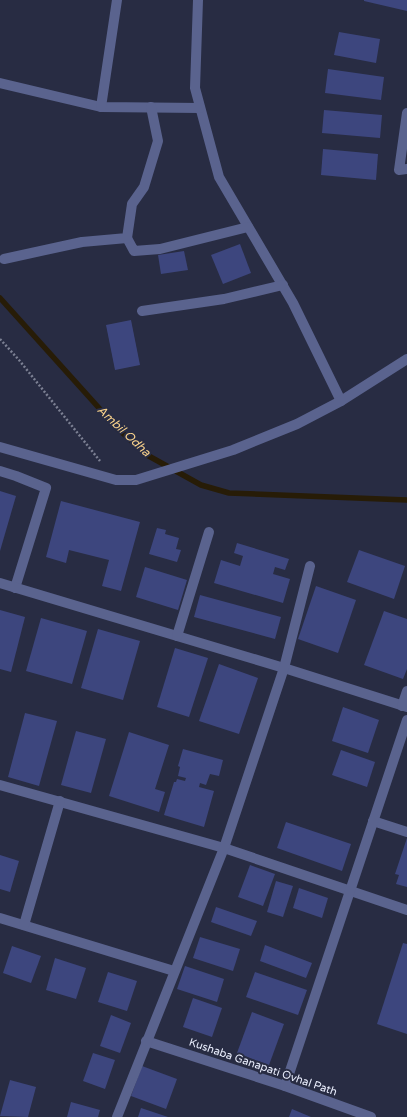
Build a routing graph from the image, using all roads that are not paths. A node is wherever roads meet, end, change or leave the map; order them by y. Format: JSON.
{"nodes":[{"id":1,"x":117,"y":0,"type":"edge"},
{"id":2,"x":198,"y":0,"type":"edge"},
{"id":3,"x":0,"y":83,"type":"edge"},
{"id":4,"x":101,"y":107,"type":"junction"},
{"id":5,"x":151,"y":108,"type":"junction"},
{"id":6,"x":200,"y":108,"type":"junction"},
{"id":7,"x":407,"y":113,"type":"edge"},
{"id":8,"x":407,"y":169,"type":"edge"},
{"id":9,"x":248,"y":227,"type":"junction"},
{"id":10,"x":126,"y":238,"type":"junction"},
{"id":11,"x":4,"y":259,"type":"dead end"},
{"id":12,"x":283,"y":285,"type":"junction"},
{"id":13,"x":142,"y":311,"type":"dead end"},
{"id":14,"x":407,"y":359,"type":"edge"},
{"id":15,"x":341,"y":401,"type":"junction"},
{"id":16,"x":0,"y":447,"type":"edge"},
{"id":17,"x":0,"y":472,"type":"edge"},
{"id":18,"x":208,"y":532,"type":"dead end"},
{"id":19,"x":310,"y":566,"type":"dead end"},
{"id":20,"x":0,"y":583,"type":"edge"},
{"id":21,"x":15,"y":588,"type":"junction"},
{"id":22,"x":177,"y":636,"type":"junction"},
{"id":23,"x":284,"y":668,"type":"junction"},
{"id":24,"x":407,"y":690,"type":"edge"},
{"id":25,"x":404,"y":706,"type":"edge"},
{"id":26,"x":407,"y":720,"type":"edge"},
{"id":27,"x":0,"y":786,"type":"edge"},
{"id":28,"x":60,"y":801,"type":"junction"},
{"id":29,"x":373,"y":821,"type":"junction"},
{"id":30,"x":407,"y":832,"type":"edge"},
{"id":31,"x":224,"y":848,"type":"junction"},
{"id":32,"x":350,"y":891,"type":"junction"},
{"id":33,"x":407,"y":910,"type":"edge"},
{"id":34,"x":0,"y":918,"type":"edge"},
{"id":35,"x":24,"y":925,"type":"junction"},
{"id":36,"x":174,"y":971,"type":"junction"},
{"id":37,"x":146,"y":1041,"type":"junction"},
{"id":38,"x":285,"y":1086,"type":"junction"},
{"id":39,"x":117,"y":1117,"type":"edge"},
{"id":40,"x":371,"y":1117,"type":"edge"}],
"edges":[{"from":1,"to":4,"type":"street"},
{"from":2,"to":6,"type":"street"},
{"from":3,"to":4,"type":"street"},
{"from":4,"to":5,"type":"street"},
{"from":5,"to":6,"type":"street"},
{"from":5,"to":10,"type":"street"},
{"from":6,"to":9,"type":"street"},
{"from":7,"to":8,"type":"street"},
{"from":9,"to":10,"type":"street"},
{"from":9,"to":12,"type":"street"},
{"from":10,"to":11,"type":"street"},
{"from":12,"to":13,"type":"street"},
{"from":12,"to":15,"type":"street"},
{"from":14,"to":15,"type":"street"},
{"from":15,"to":16,"type":"street"},
{"from":17,"to":21,"type":"street"},
{"from":18,"to":22,"type":"street"},
{"from":19,"to":23,"type":"street"},
{"from":20,"to":21,"type":"street"},
{"from":21,"to":22,"type":"street"},
{"from":22,"to":23,"type":"street"},
{"from":23,"to":25,"type":"street"},
{"from":23,"to":31,"type":"street"},
{"from":24,"to":25,"type":"street"},
{"from":26,"to":29,"type":"street"},
{"from":27,"to":28,"type":"street"},
{"from":28,"to":31,"type":"street"},
{"from":28,"to":35,"type":"street"},
{"from":29,"to":30,"type":"street"},
{"from":29,"to":32,"type":"street"},
{"from":31,"to":32,"type":"street"},
{"from":31,"to":36,"type":"street"},
{"from":32,"to":33,"type":"street"},
{"from":32,"to":38,"type":"street"},
{"from":34,"to":35,"type":"street"},
{"from":35,"to":36,"type":"street"},
{"from":36,"to":37,"type":"street"},
{"from":37,"to":38,"type":"street","name":"Kushaba Ganapati Ovhal Path"},
{"from":37,"to":39,"type":"street"},
{"from":38,"to":40,"type":"street","name":"Kushaba Ganapati Ovhal Path"}]}
